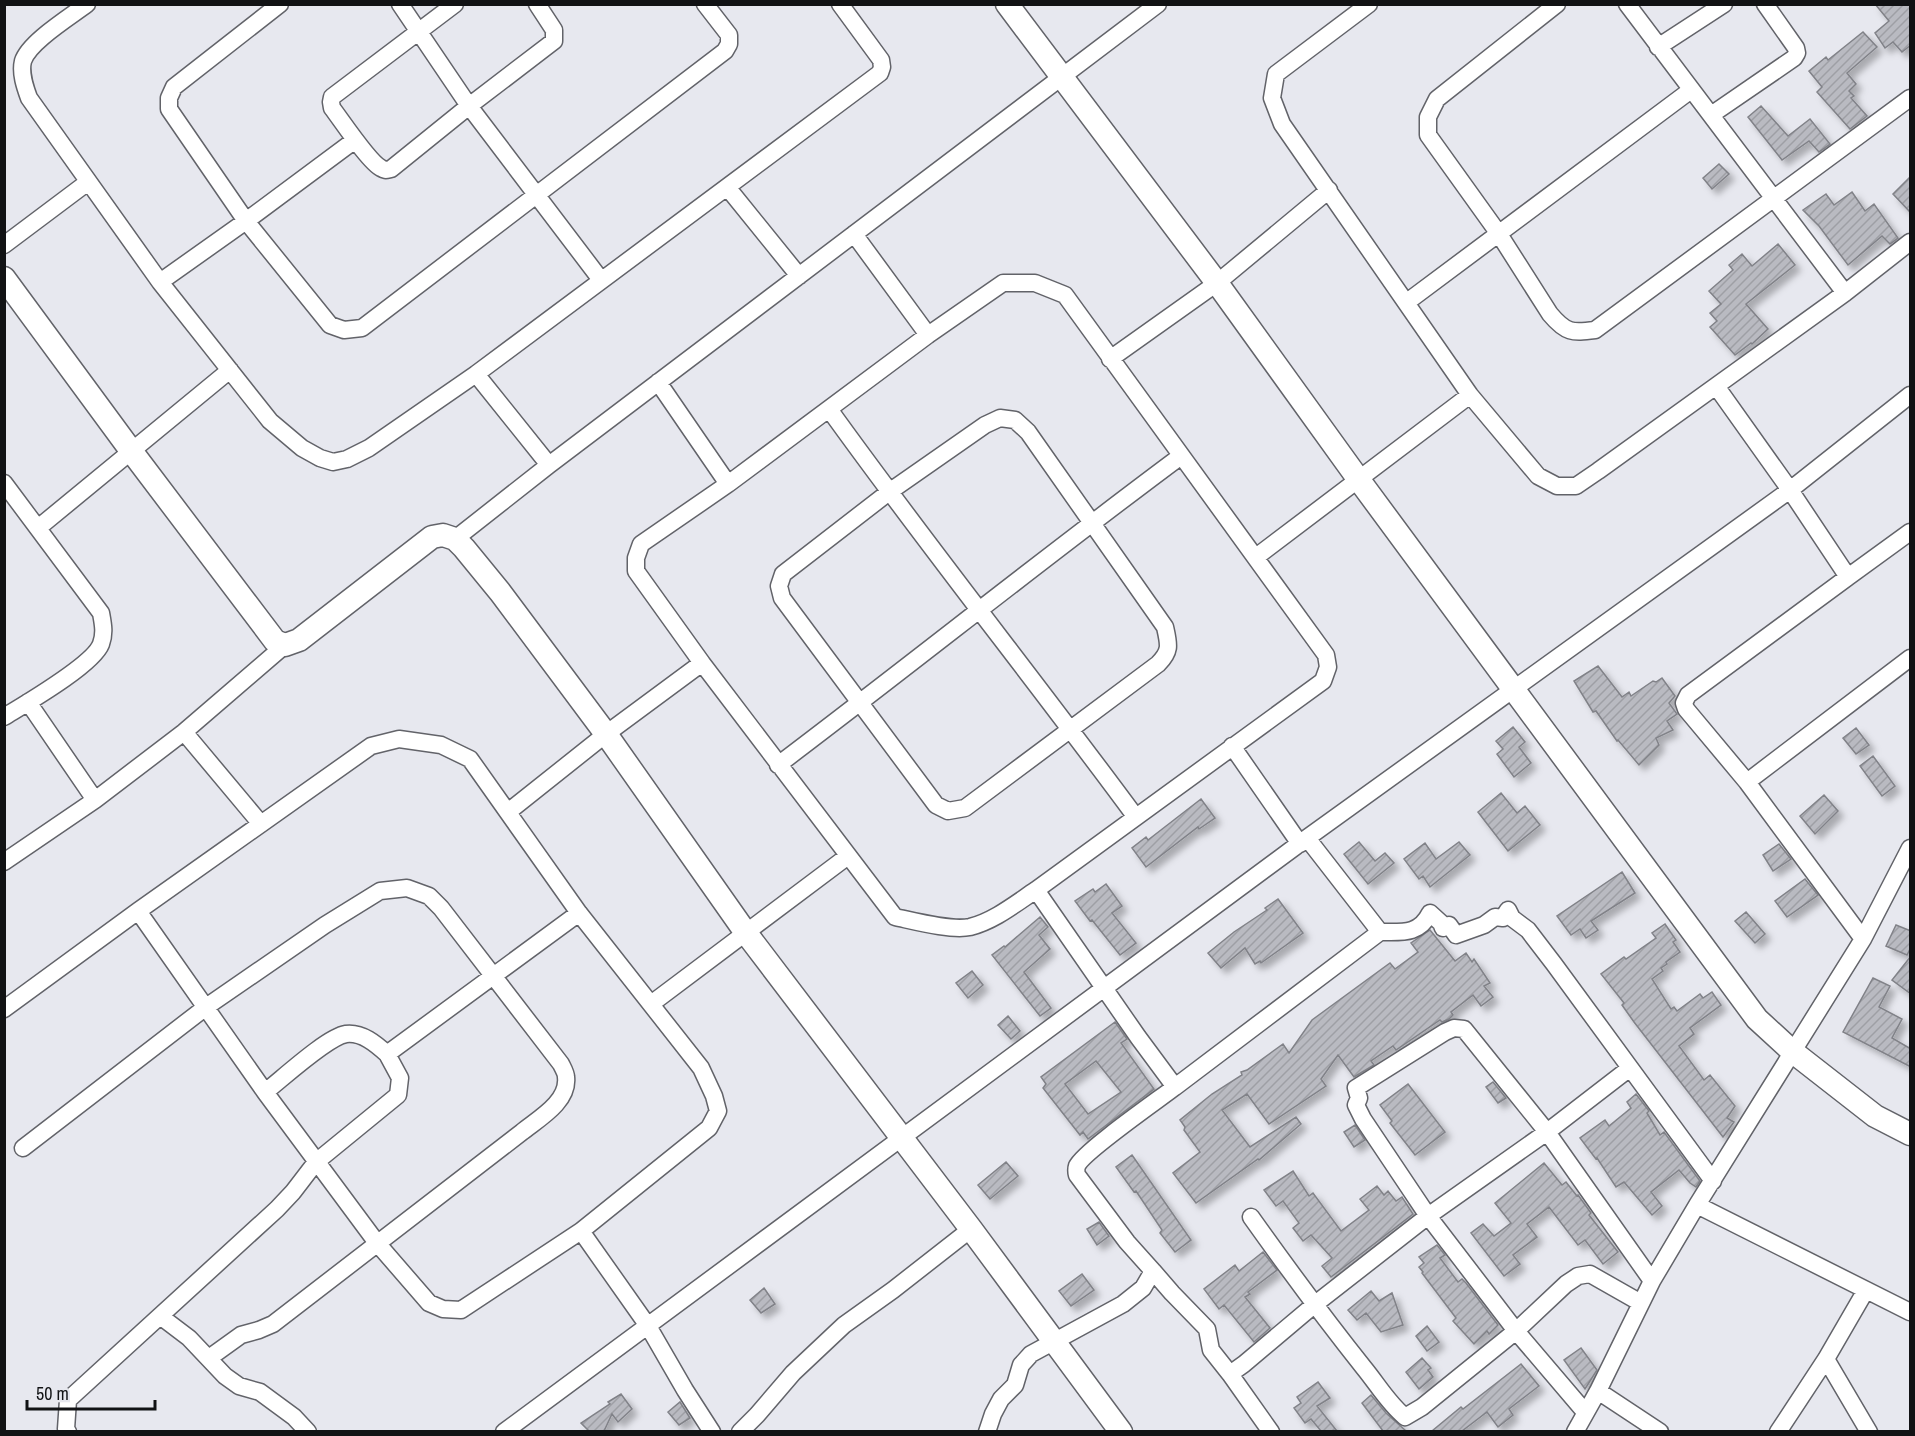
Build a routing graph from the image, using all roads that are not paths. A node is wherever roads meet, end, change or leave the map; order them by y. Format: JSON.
{"nodes":[{"id":1,"x":87,"y":4,"type":"edge"},
{"id":2,"x":280,"y":4,"type":"edge"},
{"id":3,"x":400,"y":4,"type":"edge"},
{"id":4,"x":455,"y":4,"type":"edge"},
{"id":5,"x":537,"y":4,"type":"edge"},
{"id":6,"x":705,"y":4,"type":"edge"},
{"id":7,"x":840,"y":4,"type":"edge"},
{"id":8,"x":1007,"y":4,"type":"edge"},
{"id":9,"x":1158,"y":4,"type":"edge"},
{"id":10,"x":1369,"y":4,"type":"edge"},
{"id":11,"x":1557,"y":4,"type":"edge"},
{"id":12,"x":1627,"y":4,"type":"edge"},
{"id":13,"x":1724,"y":4,"type":"edge"},
{"id":14,"x":1787,"y":4,"type":"edge"},
{"id":15,"x":1769,"y":10,"type":"edge"},
{"id":16,"x":418,"y":31,"type":"junction"},
{"id":17,"x":1658,"y":47,"type":"junction"},
{"id":18,"x":1060,"y":77,"type":"junction"},
{"id":19,"x":1691,"y":90,"type":"junction"},
{"id":20,"x":1911,"y":98,"type":"edge"},
{"id":21,"x":469,"y":106,"type":"junction"},
{"id":22,"x":1711,"y":116,"type":"junction"},
{"id":23,"x":355,"y":140,"type":"junction"},
{"id":24,"x":88,"y":182,"type":"junction"},
{"id":25,"x":727,"y":187,"type":"junction"},
{"id":26,"x":1329,"y":190,"type":"junction"},
{"id":27,"x":537,"y":195,"type":"junction"},
{"id":28,"x":1773,"y":198,"type":"junction"},
{"id":29,"x":246,"y":221,"type":"junction"},
{"id":30,"x":854,"y":234,"type":"junction"},
{"id":31,"x":1499,"y":234,"type":"junction"},
{"id":32,"x":1911,"y":242,"type":"edge"},
{"id":33,"x":4,"y":245,"type":"edge"},
{"id":34,"x":799,"y":276,"type":"junction"},
{"id":35,"x":4,"y":278,"type":"edge"},
{"id":36,"x":601,"y":280,"type":"junction"},
{"id":37,"x":160,"y":282,"type":"junction"},
{"id":38,"x":1217,"y":283,"type":"junction"},
{"id":39,"x":1845,"y":293,"type":"junction"},
{"id":40,"x":1407,"y":302,"type":"junction"},
{"id":41,"x":928,"y":334,"type":"junction"},
{"id":42,"x":1110,"y":359,"type":"junction"},
{"id":43,"x":230,"y":370,"type":"junction"},
{"id":44,"x":476,"y":374,"type":"junction"},
{"id":45,"x":658,"y":382,"type":"junction"},
{"id":46,"x":1716,"y":386,"type":"junction"},
{"id":47,"x":1470,"y":395,"type":"junction"},
{"id":48,"x":1911,"y":395,"type":"edge"},
{"id":49,"x":829,"y":409,"type":"junction"},
{"id":50,"x":132,"y":452,"type":"junction"},
{"id":51,"x":1180,"y":456,"type":"junction"},
{"id":52,"x":549,"y":465,"type":"junction"},
{"id":53,"x":1359,"y":480,"type":"junction"},
{"id":54,"x":4,"y":483,"type":"edge"},
{"id":55,"x":728,"y":484,"type":"junction"},
{"id":56,"x":1790,"y":490,"type":"junction"},
{"id":57,"x":889,"y":492,"type":"junction"},
{"id":58,"x":1091,"y":522,"type":"junction"},
{"id":59,"x":38,"y":528,"type":"junction"},
{"id":60,"x":1911,"y":532,"type":"edge"},
{"id":61,"x":455,"y":539,"type":"junction"},
{"id":62,"x":1256,"y":557,"type":"junction"},
{"id":63,"x":1848,"y":577,"type":"junction"},
{"id":64,"x":980,"y":610,"type":"junction"},
{"id":65,"x":285,"y":645,"type":"junction"},
{"id":66,"x":1911,"y":658,"type":"edge"},
{"id":67,"x":702,"y":663,"type":"junction"},
{"id":68,"x":1514,"y":688,"type":"junction"},
{"id":69,"x":28,"y":702,"type":"junction"},
{"id":70,"x":860,"y":704,"type":"junction"},
{"id":71,"x":4,"y":717,"type":"edge"},
{"id":72,"x":1070,"y":728,"type":"junction"},
{"id":73,"x":184,"y":732,"type":"junction"},
{"id":74,"x":606,"y":734,"type":"junction"},
{"id":75,"x":1232,"y":746,"type":"junction"},
{"id":76,"x":778,"y":765,"type":"junction"},
{"id":77,"x":1747,"y":782,"type":"junction"},
{"id":78,"x":95,"y":800,"type":"junction"},
{"id":79,"x":508,"y":812,"type":"junction"},
{"id":80,"x":1135,"y":816,"type":"junction"},
{"id":81,"x":261,"y":824,"type":"junction"},
{"id":82,"x":1304,"y":841,"type":"junction"},
{"id":83,"x":1911,"y":848,"type":"edge"},
{"id":84,"x":848,"y":856,"type":"junction"},
{"id":85,"x":4,"y":862,"type":"edge"},
{"id":86,"x":1036,"y":890,"type":"junction"},
{"id":87,"x":138,"y":911,"type":"junction"},
{"id":88,"x":579,"y":914,"type":"junction"},
{"id":89,"x":1380,"y":932,"type":"junction"},
{"id":90,"x":746,"y":933,"type":"junction"},
{"id":91,"x":1863,"y":939,"type":"junction"},
{"id":92,"x":493,"y":976,"type":"junction"},
{"id":93,"x":1103,"y":989,"type":"junction"},
{"id":94,"x":7,"y":1001,"type":"edge"},
{"id":95,"x":651,"y":1004,"type":"junction"},
{"id":96,"x":206,"y":1007,"type":"junction"},
{"id":97,"x":1792,"y":1052,"type":"junction"},
{"id":98,"x":387,"y":1054,"type":"junction"},
{"id":99,"x":1630,"y":1068,"type":"junction"},
{"id":100,"x":1175,"y":1087,"type":"junction"},
{"id":101,"x":265,"y":1092,"type":"junction"},
{"id":102,"x":1547,"y":1132,"type":"junction"},
{"id":103,"x":1911,"y":1134,"type":"edge"},
{"id":104,"x":901,"y":1137,"type":"junction"},
{"id":105,"x":23,"y":1148,"type":"dead end"},
{"id":106,"x":316,"y":1162,"type":"junction"},
{"id":107,"x":1713,"y":1181,"type":"junction"},
{"id":108,"x":1697,"y":1204,"type":"junction"},
{"id":109,"x":1428,"y":1216,"type":"junction"},
{"id":110,"x":1251,"y":1217,"type":"dead end"},
{"id":111,"x":971,"y":1229,"type":"junction"},
{"id":112,"x":580,"y":1232,"type":"junction"},
{"id":113,"x":377,"y":1243,"type":"junction"},
{"id":114,"x":1153,"y":1270,"type":"junction"},
{"id":115,"x":1652,"y":1281,"type":"junction"},
{"id":116,"x":1866,"y":1290,"type":"junction"},
{"id":117,"x":1641,"y":1303,"type":"junction"},
{"id":118,"x":1314,"y":1305,"type":"junction"},
{"id":119,"x":1911,"y":1312,"type":"edge"},
{"id":120,"x":160,"y":1316,"type":"junction"},
{"id":121,"x":648,"y":1326,"type":"junction"},
{"id":122,"x":1516,"y":1331,"type":"junction"},
{"id":123,"x":1055,"y":1341,"type":"junction"},
{"id":124,"x":209,"y":1358,"type":"junction"},
{"id":125,"x":1826,"y":1359,"type":"junction"},
{"id":126,"x":1230,"y":1374,"type":"junction"},
{"id":127,"x":1598,"y":1391,"type":"junction"},
{"id":128,"x":1585,"y":1412,"type":"junction"},
{"id":129,"x":68,"y":1431,"type":"edge"},
{"id":130,"x":308,"y":1431,"type":"edge"},
{"id":131,"x":504,"y":1431,"type":"edge"},
{"id":132,"x":712,"y":1431,"type":"edge"},
{"id":133,"x":740,"y":1431,"type":"edge"},
{"id":134,"x":987,"y":1431,"type":"edge"},
{"id":135,"x":1121,"y":1431,"type":"edge"},
{"id":136,"x":1271,"y":1431,"type":"edge"},
{"id":137,"x":1575,"y":1431,"type":"edge"},
{"id":138,"x":1660,"y":1431,"type":"edge"},
{"id":139,"x":1778,"y":1431,"type":"edge"},
{"id":140,"x":1869,"y":1431,"type":"edge"}],
"edges":[{"from":1,"to":24,"type":"street"},
{"from":2,"to":29,"type":"street"},
{"from":3,"to":16,"type":"street"},
{"from":4,"to":16,"type":"street"},
{"from":5,"to":21,"type":"street"},
{"from":6,"to":27,"type":"street"},
{"from":7,"to":25,"type":"street"},
{"from":8,"to":18,"type":"street"},
{"from":9,"to":18,"type":"street"},
{"from":10,"to":26,"type":"street"},
{"from":11,"to":31,"type":"street"},
{"from":12,"to":17,"type":"street"},
{"from":13,"to":17,"type":"street"},
{"from":14,"to":15,"type":"street"},
{"from":15,"to":22,"type":"street"},
{"from":16,"to":21,"type":"street"},
{"from":16,"to":23,"type":"street"},
{"from":17,"to":19,"type":"street"},
{"from":18,"to":30,"type":"street"},
{"from":18,"to":38,"type":"street"},
{"from":19,"to":22,"type":"street"},
{"from":19,"to":31,"type":"street"},
{"from":20,"to":28,"type":"street"},
{"from":21,"to":23,"type":"street"},
{"from":21,"to":27,"type":"street"},
{"from":22,"to":28,"type":"street"},
{"from":23,"to":29,"type":"street"},
{"from":24,"to":33,"type":"street"},
{"from":24,"to":37,"type":"street"},
{"from":25,"to":34,"type":"street"},
{"from":25,"to":36,"type":"street"},
{"from":26,"to":38,"type":"street"},
{"from":26,"to":40,"type":"street"},
{"from":27,"to":29,"type":"street"},
{"from":27,"to":36,"type":"street"},
{"from":28,"to":31,"type":"street"},
{"from":28,"to":39,"type":"street"},
{"from":29,"to":37,"type":"street"},
{"from":30,"to":34,"type":"street"},
{"from":30,"to":41,"type":"street"},
{"from":31,"to":40,"type":"street"},
{"from":32,"to":39,"type":"street"},
{"from":34,"to":45,"type":"street"},
{"from":35,"to":50,"type":"street"},
{"from":36,"to":44,"type":"street"},
{"from":37,"to":43,"type":"street"},
{"from":38,"to":42,"type":"street"},
{"from":38,"to":53,"type":"street"},
{"from":39,"to":46,"type":"street"},
{"from":40,"to":47,"type":"street"},
{"from":41,"to":42,"type":"street"},
{"from":41,"to":49,"type":"street"},
{"from":42,"to":51,"type":"street"},
{"from":43,"to":44,"type":"street"},
{"from":43,"to":50,"type":"street"},
{"from":44,"to":52,"type":"street"},
{"from":45,"to":52,"type":"street"},
{"from":45,"to":55,"type":"street"},
{"from":46,"to":47,"type":"street"},
{"from":46,"to":56,"type":"street"},
{"from":47,"to":53,"type":"street"},
{"from":48,"to":56,"type":"street"},
{"from":49,"to":55,"type":"street"},
{"from":49,"to":57,"type":"street"},
{"from":50,"to":59,"type":"street"},
{"from":50,"to":65,"type":"street"},
{"from":51,"to":58,"type":"street"},
{"from":51,"to":62,"type":"street"},
{"from":52,"to":61,"type":"street"},
{"from":53,"to":62,"type":"street"},
{"from":53,"to":68,"type":"street"},
{"from":54,"to":59,"type":"street"},
{"from":55,"to":67,"type":"street"},
{"from":56,"to":63,"type":"street"},
{"from":56,"to":68,"type":"street"},
{"from":57,"to":58,"type":"street"},
{"from":57,"to":64,"type":"street"},
{"from":57,"to":70,"type":"street"},
{"from":58,"to":64,"type":"street"},
{"from":58,"to":72,"type":"street"},
{"from":59,"to":69,"type":"street"},
{"from":60,"to":63,"type":"street"},
{"from":61,"to":65,"type":"street"},
{"from":61,"to":74,"type":"street"},
{"from":62,"to":75,"type":"street"},
{"from":63,"to":77,"type":"street"},
{"from":64,"to":70,"type":"street"},
{"from":64,"to":72,"type":"street"},
{"from":65,"to":73,"type":"street"},
{"from":66,"to":77,"type":"street"},
{"from":67,"to":74,"type":"street"},
{"from":67,"to":76,"type":"street"},
{"from":68,"to":82,"type":"street"},
{"from":68,"to":97,"type":"street"},
{"from":69,"to":71,"type":"street"},
{"from":69,"to":78,"type":"street"},
{"from":70,"to":72,"type":"street"},
{"from":70,"to":76,"type":"street"},
{"from":72,"to":80,"type":"street"},
{"from":73,"to":78,"type":"street"},
{"from":73,"to":81,"type":"street"},
{"from":74,"to":79,"type":"street"},
{"from":74,"to":90,"type":"street"},
{"from":75,"to":80,"type":"street"},
{"from":75,"to":82,"type":"street"},
{"from":76,"to":84,"type":"street"},
{"from":77,"to":91,"type":"street"},
{"from":78,"to":85,"type":"street"},
{"from":79,"to":81,"type":"street"},
{"from":79,"to":88,"type":"street"},
{"from":80,"to":86,"type":"street"},
{"from":81,"to":87,"type":"street"},
{"from":82,"to":89,"type":"street"},
{"from":82,"to":93,"type":"street"},
{"from":83,"to":91,"type":"street"},
{"from":84,"to":86,"type":"street"},
{"from":84,"to":90,"type":"street"},
{"from":86,"to":93,"type":"street"},
{"from":87,"to":94,"type":"street"},
{"from":87,"to":96,"type":"street"},
{"from":88,"to":92,"type":"street"},
{"from":88,"to":95,"type":"street"},
{"from":89,"to":99,"type":"street"},
{"from":89,"to":100,"type":"street"},
{"from":90,"to":95,"type":"street"},
{"from":90,"to":104,"type":"street"},
{"from":91,"to":97,"type":"street"},
{"from":92,"to":96,"type":"street"},
{"from":92,"to":98,"type":"street"},
{"from":92,"to":113,"type":"street"},
{"from":93,"to":100,"type":"street"},
{"from":93,"to":104,"type":"street"},
{"from":95,"to":112,"type":"street"},
{"from":96,"to":101,"type":"street"},
{"from":96,"to":105,"type":"street"},
{"from":97,"to":103,"type":"street"},
{"from":97,"to":107,"type":"street"},
{"from":98,"to":101,"type":"street"},
{"from":98,"to":106,"type":"street"},
{"from":99,"to":102,"type":"street"},
{"from":99,"to":107,"type":"street"},
{"from":100,"to":114,"type":"street"},
{"from":101,"to":106,"type":"street"},
{"from":102,"to":109,"type":"street"},
{"from":102,"to":109,"type":"street"},
{"from":102,"to":115,"type":"street"},
{"from":104,"to":111,"type":"street"},
{"from":104,"to":121,"type":"street"},
{"from":106,"to":113,"type":"street"},
{"from":106,"to":120,"type":"street"},
{"from":107,"to":108,"type":"street"},
{"from":108,"to":115,"type":"street"},
{"from":108,"to":116,"type":"street"},
{"from":109,"to":118,"type":"street"},
{"from":109,"to":122,"type":"street"},
{"from":110,"to":118,"type":"street"},
{"from":111,"to":123,"type":"street"},
{"from":111,"to":133,"type":"street"},
{"from":112,"to":113,"type":"street"},
{"from":112,"to":121,"type":"street"},
{"from":113,"to":124,"type":"street"},
{"from":114,"to":123,"type":"street"},
{"from":114,"to":126,"type":"street"},
{"from":115,"to":117,"type":"street"},
{"from":116,"to":119,"type":"street"},
{"from":116,"to":125,"type":"street"},
{"from":117,"to":122,"type":"street"},
{"from":117,"to":127,"type":"street"},
{"from":118,"to":122,"type":"street"},
{"from":118,"to":126,"type":"street"},
{"from":120,"to":124,"type":"street"},
{"from":120,"to":129,"type":"street"},
{"from":121,"to":131,"type":"street"},
{"from":121,"to":132,"type":"street"},
{"from":122,"to":128,"type":"street"},
{"from":123,"to":134,"type":"street"},
{"from":123,"to":135,"type":"street"},
{"from":124,"to":130,"type":"street"},
{"from":125,"to":139,"type":"street"},
{"from":125,"to":140,"type":"street"},
{"from":126,"to":136,"type":"street"},
{"from":127,"to":128,"type":"street"},
{"from":127,"to":138,"type":"street"},
{"from":128,"to":137,"type":"street"}]}
